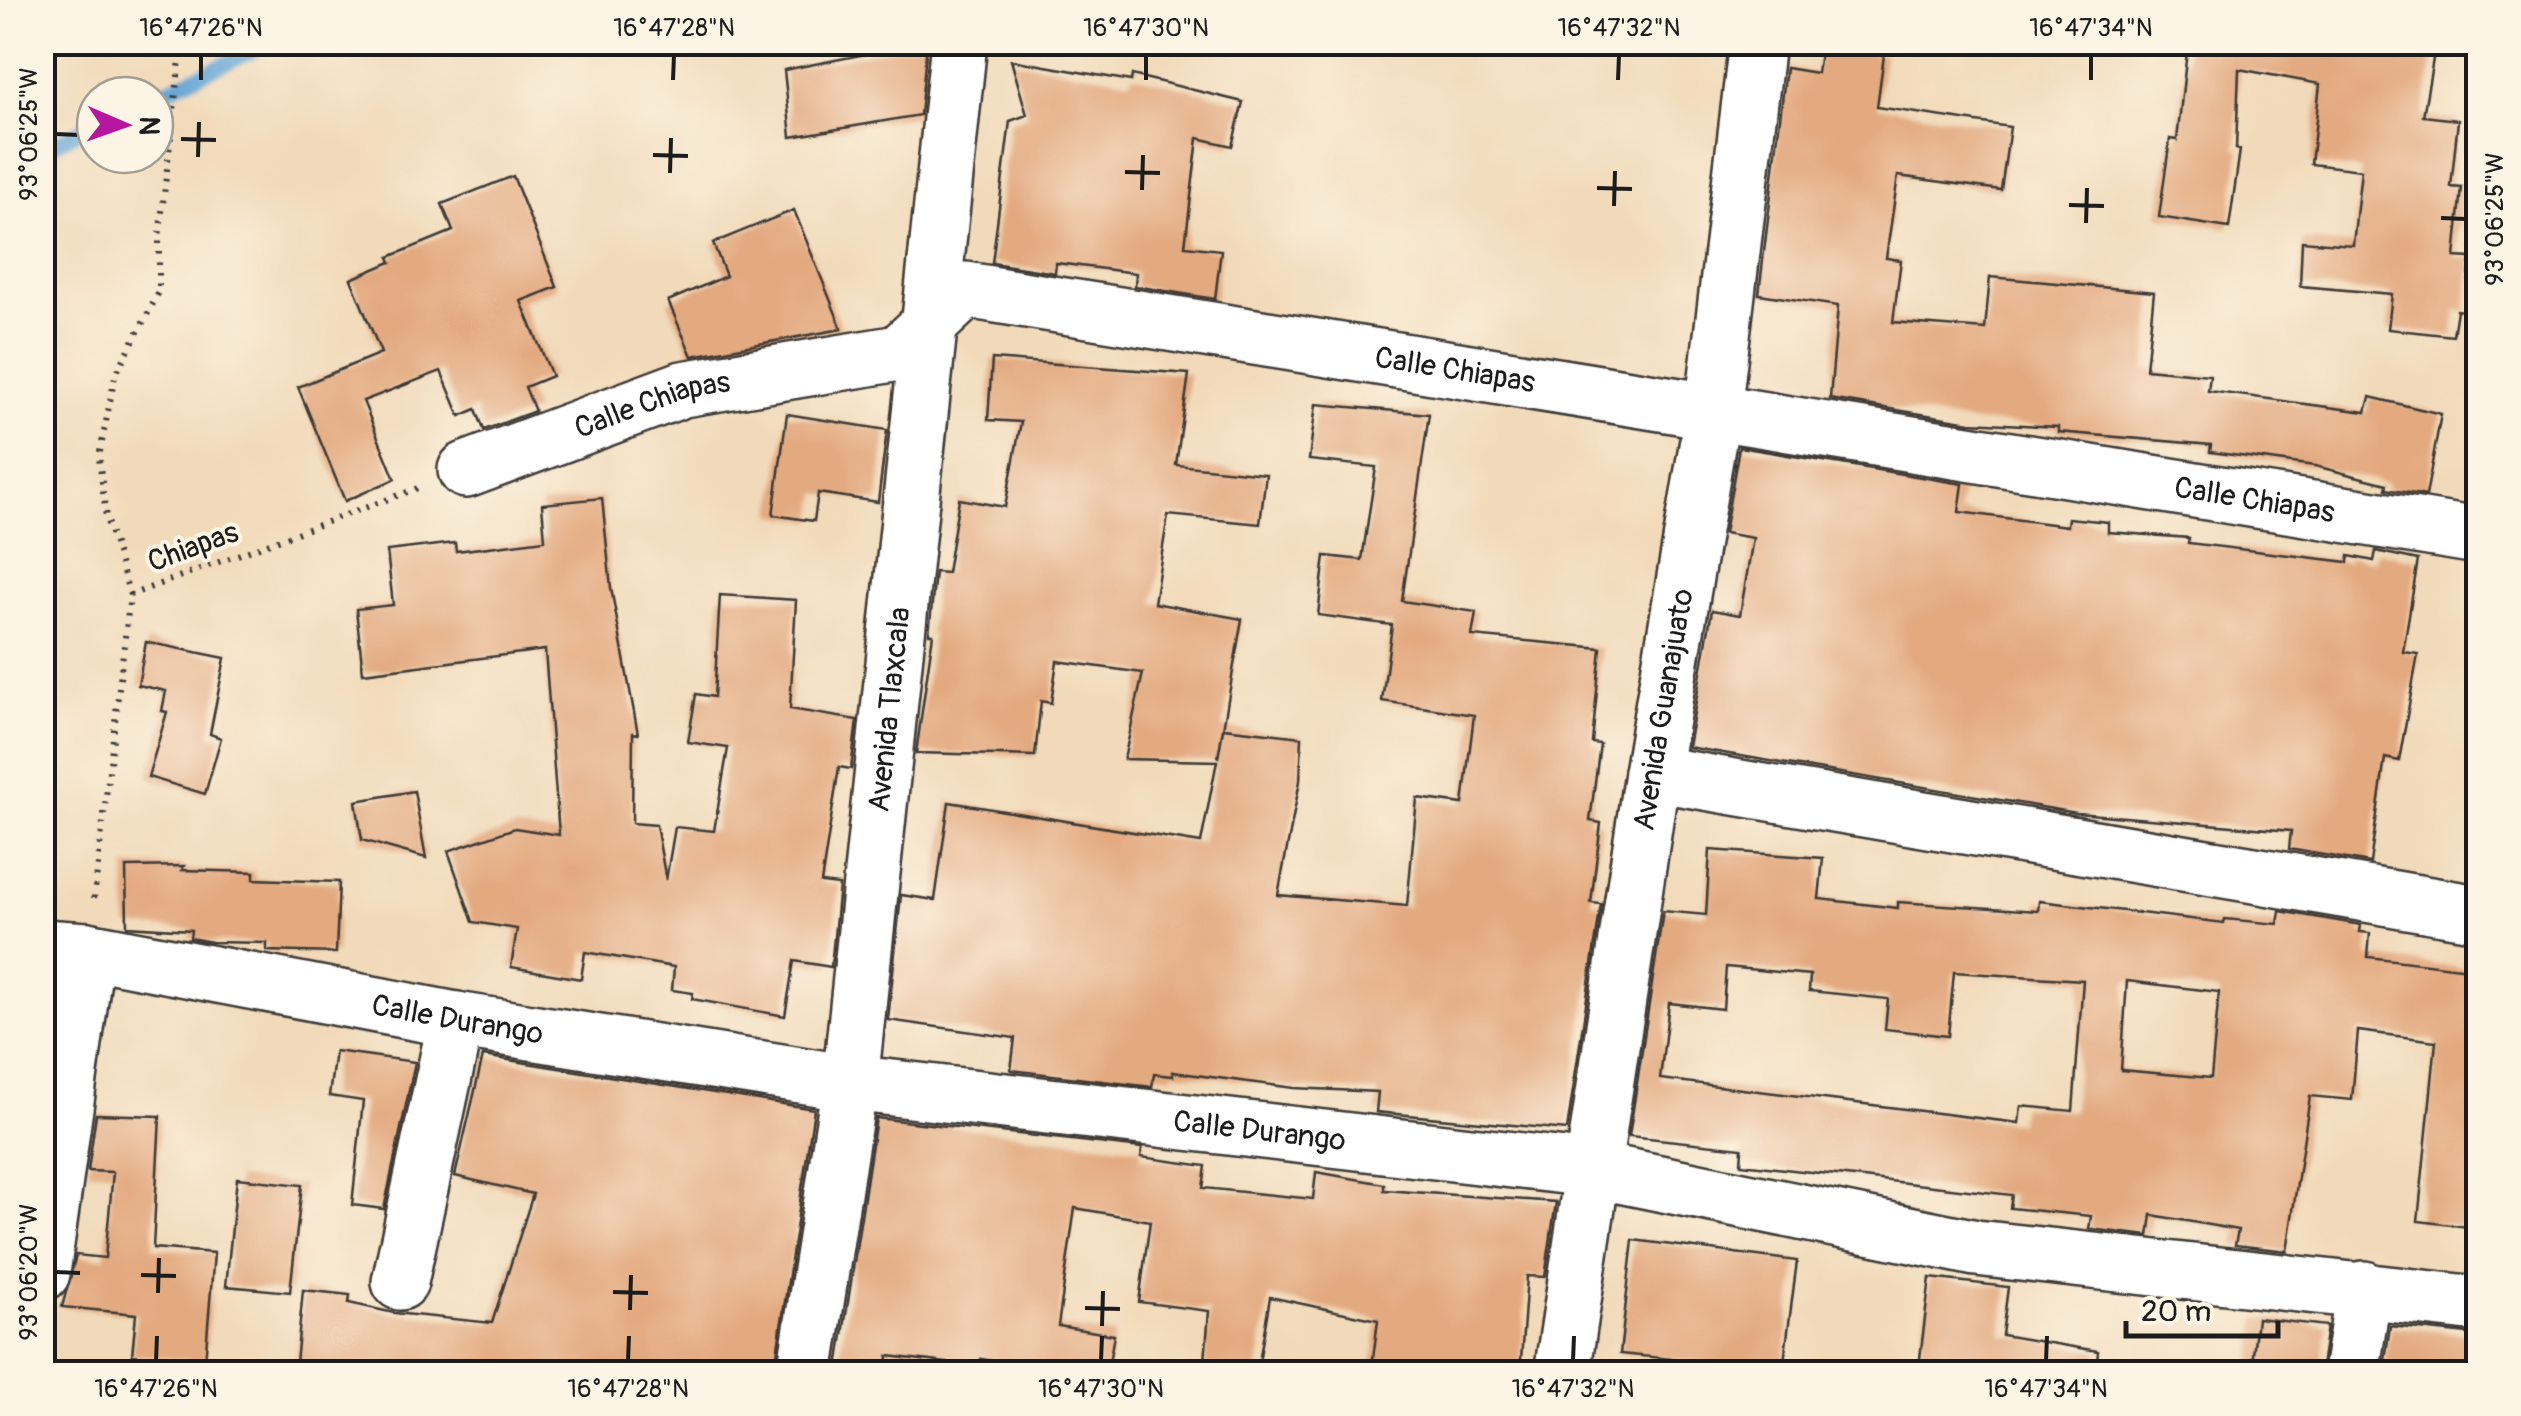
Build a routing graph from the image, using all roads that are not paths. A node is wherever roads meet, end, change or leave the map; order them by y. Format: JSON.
{"nodes":[{"id":1,"x":959,"y":42,"type":"edge"},
{"id":2,"x":1754,"y":59,"type":"edge"},
{"id":3,"x":933,"y":320,"type":"junction"},
{"id":4,"x":1712,"y":411,"type":"junction"},
{"id":5,"x":466,"y":470,"type":"road end"},
{"id":6,"x":2478,"y":536,"type":"edge"},
{"id":7,"x":1652,"y":773,"type":"junction"},
{"id":8,"x":2478,"y":913,"type":"edge"},
{"id":9,"x":65,"y":949,"type":"edge"},
{"id":10,"x":456,"y":1020,"type":"junction"},
{"id":11,"x":850,"y":1083,"type":"junction"},
{"id":12,"x":1591,"y":1169,"type":"junction"},
{"id":13,"x":42,"y":1273,"type":"edge"},
{"id":14,"x":400,"y":1282,"type":"dead end"},
{"id":15,"x":2364,"y":1290,"type":"junction"},
{"id":16,"x":2478,"y":1304,"type":"edge"},
{"id":17,"x":805,"y":1374,"type":"edge"},
{"id":18,"x":1562,"y":1374,"type":"edge"},
{"id":19,"x":2352,"y":1374,"type":"edge"}],
"edges":[{"from":1,"to":3,"type":"street","name":"Avenida Tlaxcala"},
{"from":2,"to":4,"type":"street","name":"Avenida Guanajuato"},
{"from":3,"to":4,"type":"street","name":"Calle Chiapas"},
{"from":3,"to":5,"type":"street","name":"Calle Chiapas"},
{"from":3,"to":11,"type":"street","name":"Avenida Tlaxcala"},
{"from":4,"to":6,"type":"street","name":"Calle Chiapas"},
{"from":4,"to":7,"type":"street","name":"Avenida Guanajuato"},
{"from":7,"to":8,"type":"street"},
{"from":7,"to":12,"type":"street","name":"Avenida Guanajuato"},
{"from":9,"to":10,"type":"street","name":"Calle Durango"},
{"from":9,"to":13,"type":"street"},
{"from":10,"to":11,"type":"street","name":"Calle Durango"},
{"from":10,"to":14,"type":"street"},
{"from":11,"to":12,"type":"street","name":"Calle Durango"},
{"from":11,"to":17,"type":"street","name":"Avenida Tlaxcala"},
{"from":12,"to":15,"type":"street","name":"Calle Durango"},
{"from":12,"to":18,"type":"street","name":"Avenida Guanajuato"},
{"from":15,"to":16,"type":"street","name":"Calle Durango"},
{"from":15,"to":19,"type":"street"}]}
